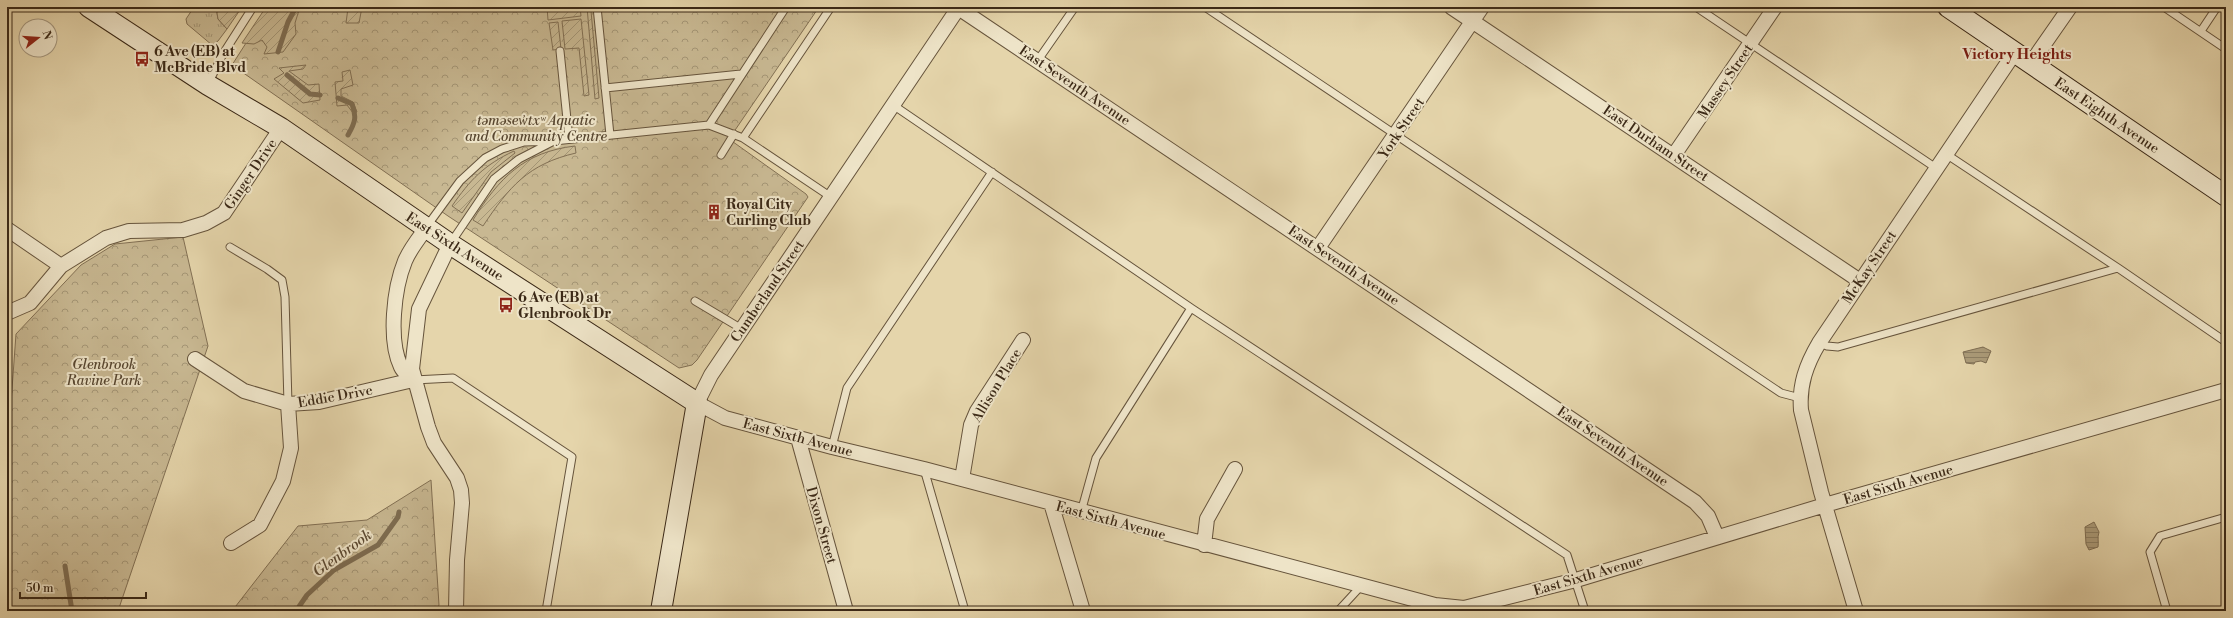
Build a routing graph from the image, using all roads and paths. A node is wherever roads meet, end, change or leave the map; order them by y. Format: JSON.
{"nodes":[{"id":1,"x":89,"y":7,"type":"edge"},
{"id":2,"x":254,"y":7,"type":"edge"},
{"id":3,"x":596,"y":7,"type":"edge"},
{"id":4,"x":786,"y":7,"type":"edge"},
{"id":5,"x":831,"y":7,"type":"edge"},
{"id":6,"x":958,"y":7,"type":"edge"},
{"id":7,"x":1075,"y":7,"type":"edge"},
{"id":8,"x":1205,"y":7,"type":"edge"},
{"id":9,"x":1451,"y":7,"type":"edge"},
{"id":10,"x":1482,"y":7,"type":"edge"},
{"id":11,"x":1696,"y":7,"type":"edge"},
{"id":12,"x":1775,"y":7,"type":"edge"},
{"id":13,"x":1948,"y":7,"type":"edge"},
{"id":14,"x":2070,"y":7,"type":"edge"},
{"id":15,"x":2164,"y":7,"type":"edge"},
{"id":16,"x":2217,"y":7,"type":"edge"},
{"id":17,"x":1472,"y":21,"type":"junction"},
{"id":18,"x":2201,"y":31,"type":"junction"},
{"id":19,"x":1750,"y":44,"type":"junction"},
{"id":20,"x":2226,"y":49,"type":"edge"},
{"id":21,"x":560,"y":51,"type":"dead end"},
{"id":22,"x":2015,"y":52,"type":"junction"},
{"id":23,"x":1038,"y":60,"type":"junction"},
{"id":24,"x":2031,"y":63,"type":"junction"},
{"id":25,"x":741,"y":74,"type":"junction"},
{"id":26,"x":208,"y":85,"type":"junction"},
{"id":27,"x":605,"y":88,"type":"junction"},
{"id":28,"x":893,"y":104,"type":"junction"},
{"id":29,"x":709,"y":125,"type":"junction"},
{"id":30,"x":281,"y":128,"type":"junction"},
{"id":31,"x":734,"y":134,"type":"junction"},
{"id":32,"x":610,"y":135,"type":"junction"},
{"id":33,"x":1396,"y":135,"type":"junction"},
{"id":34,"x":743,"y":138,"type":"junction"},
{"id":35,"x":568,"y":139,"type":"junction"},
{"id":36,"x":554,"y":140,"type":"junction"},
{"id":37,"x":1946,"y":154,"type":"junction"},
{"id":38,"x":721,"y":155,"type":"dead end"},
{"id":39,"x":1674,"y":155,"type":"junction"},
{"id":40,"x":1936,"y":168,"type":"junction"},
{"id":41,"x":992,"y":172,"type":"junction"},
{"id":42,"x":2226,"y":196,"type":"edge"},
{"id":43,"x":831,"y":197,"type":"junction"},
{"id":44,"x":427,"y":227,"type":"junction"},
{"id":45,"x":7,"y":229,"type":"edge"},
{"id":46,"x":450,"y":244,"type":"junction"},
{"id":47,"x":230,"y":247,"type":"dead end"},
{"id":48,"x":1318,"y":248,"type":"junction"},
{"id":49,"x":61,"y":266,"type":"junction"},
{"id":50,"x":2118,"y":268,"type":"junction"},
{"id":51,"x":1860,"y":281,"type":"junction"},
{"id":52,"x":695,"y":301,"type":"dead end"},
{"id":53,"x":1191,"y":308,"type":"junction"},
{"id":54,"x":7,"y":312,"type":"edge"},
{"id":55,"x":742,"y":329,"type":"junction"},
{"id":56,"x":1023,"y":340,"type":"dead end"},
{"id":57,"x":2226,"y":342,"type":"edge"},
{"id":58,"x":1819,"y":343,"type":"junction"},
{"id":59,"x":195,"y":359,"type":"dead end"},
{"id":60,"x":413,"y":380,"type":"junction"},
{"id":61,"x":2226,"y":390,"type":"edge"},
{"id":62,"x":1800,"y":398,"type":"junction"},
{"id":63,"x":697,"y":403,"type":"junction"},
{"id":64,"x":288,"y":404,"type":"junction"},
{"id":65,"x":798,"y":438,"type":"junction"},
{"id":66,"x":832,"y":447,"type":"junction"},
{"id":67,"x":924,"y":469,"type":"junction"},
{"id":68,"x":1235,"y":469,"type":"dead end"},
{"id":69,"x":962,"y":479,"type":"junction"},
{"id":70,"x":1051,"y":503,"type":"junction"},
{"id":71,"x":1824,"y":505,"type":"junction"},
{"id":72,"x":1081,"y":512,"type":"junction"},
{"id":73,"x":2226,"y":516,"type":"edge"},
{"id":74,"x":1717,"y":537,"type":"junction"},
{"id":75,"x":231,"y":543,"type":"dead end"},
{"id":76,"x":1204,"y":545,"type":"junction"},
{"id":77,"x":1576,"y":580,"type":"junction"},
{"id":78,"x":1362,"y":585,"type":"junction"},
{"id":79,"x":1436,"y":608,"type":"edge"},
{"id":80,"x":456,"y":611,"type":"edge"},
{"id":81,"x":546,"y":611,"type":"edge"},
{"id":82,"x":662,"y":611,"type":"edge"},
{"id":83,"x":846,"y":611,"type":"edge"},
{"id":84,"x":965,"y":611,"type":"edge"},
{"id":85,"x":1083,"y":611,"type":"edge"},
{"id":86,"x":1338,"y":611,"type":"edge"},
{"id":87,"x":1585,"y":611,"type":"edge"},
{"id":88,"x":1856,"y":611,"type":"edge"},
{"id":89,"x":2167,"y":611,"type":"edge"}],
"edges":[{"from":1,"to":26,"type":"street","name":"East Sixth Avenue"},
{"from":2,"to":26,"type":"lane"},
{"from":3,"to":27,"type":"lane"},
{"from":4,"to":25,"type":"lane"},
{"from":5,"to":34,"type":"lane"},
{"from":6,"to":23,"type":"street","name":"East Seventh Avenue"},
{"from":6,"to":28,"type":"street","name":"Cumberland Street"},
{"from":7,"to":23,"type":"lane"},
{"from":8,"to":33,"type":"lane"},
{"from":9,"to":17,"type":"street","name":"East Durham Street"},
{"from":10,"to":17,"type":"street","name":"York Street"},
{"from":11,"to":19,"type":"lane"},
{"from":12,"to":19,"type":"street","name":"Massey Street"},
{"from":13,"to":22,"type":"street","name":"East Eighth Avenue"},
{"from":14,"to":24,"type":"street"},
{"from":15,"to":18,"type":"lane"},
{"from":16,"to":18,"type":"lane"},
{"from":17,"to":33,"type":"street","name":"York Street"},
{"from":17,"to":39,"type":"street","name":"East Durham Street"},
{"from":18,"to":20,"type":"lane"},
{"from":19,"to":39,"type":"street","name":"Massey Street"},
{"from":19,"to":40,"type":"lane"},
{"from":21,"to":35,"type":"lane"},
{"from":22,"to":24,"type":"street","name":"East Eighth Avenue"},
{"from":22,"to":37,"type":"street","name":"McKay Street"},
{"from":23,"to":48,"type":"street","name":"East Seventh Avenue"},
{"from":24,"to":42,"type":"street","name":"East Eighth Avenue"},
{"from":25,"to":27,"type":"lane"},
{"from":25,"to":29,"type":"lane"},
{"from":26,"to":30,"type":"street","name":"East Sixth Avenue"},
{"from":27,"to":32,"type":"lane"},
{"from":28,"to":41,"type":"lane"},
{"from":28,"to":43,"type":"street","name":"Cumberland Street"},
{"from":29,"to":31,"type":"lane"},
{"from":29,"to":32,"type":"lane"},
{"from":30,"to":44,"type":"street","name":"East Sixth Avenue"},
{"from":30,"to":49,"type":"street","name":"Ginger Drive"},
{"from":31,"to":34,"type":"lane"},
{"from":31,"to":38,"type":"lane"},
{"from":32,"to":35,"type":"lane"},
{"from":33,"to":48,"type":"street","name":"York Street"},
{"from":33,"to":62,"type":"lane"},
{"from":34,"to":43,"type":"lane"},
{"from":35,"to":36,"type":"lane"},
{"from":36,"to":44,"type":"lane"},
{"from":36,"to":46,"type":"lane"},
{"from":37,"to":40,"type":"street","name":"McKay Street"},
{"from":37,"to":50,"type":"lane"},
{"from":39,"to":51,"type":"street","name":"East Durham Street"},
{"from":40,"to":51,"type":"street","name":"McKay Street"},
{"from":41,"to":53,"type":"lane"},
{"from":41,"to":66,"type":"lane"},
{"from":43,"to":55,"type":"street","name":"Cumberland Street"},
{"from":44,"to":46,"type":"street","name":"East Sixth Avenue"},
{"from":44,"to":60,"type":"street"},
{"from":45,"to":49,"type":"street"},
{"from":46,"to":60,"type":"street"},
{"from":46,"to":63,"type":"street","name":"East Sixth Avenue"},
{"from":47,"to":64,"type":"lane"},
{"from":48,"to":74,"type":"street","name":"East Seventh Avenue"},
{"from":49,"to":54,"type":"street","name":"Ginger Drive"},
{"from":50,"to":57,"type":"lane"},
{"from":50,"to":58,"type":"lane"},
{"from":51,"to":58,"type":"street","name":"McKay Street"},
{"from":52,"to":55,"type":"lane"},
{"from":53,"to":72,"type":"lane"},
{"from":53,"to":77,"type":"lane"},
{"from":55,"to":63,"type":"street","name":"Cumberland Street"},
{"from":56,"to":69,"type":"street","name":"Allison Place"},
{"from":58,"to":62,"type":"street","name":"McKay Street"},
{"from":59,"to":64,"type":"street","name":"Eddie Drive"},
{"from":60,"to":64,"type":"street","name":"Eddie Drive"},
{"from":60,"to":80,"type":"street"},
{"from":60,"to":81,"type":"lane"},
{"from":61,"to":71,"type":"street","name":"East Sixth Avenue"},
{"from":62,"to":71,"type":"street","name":"McKay Street"},
{"from":63,"to":65,"type":"street","name":"East Sixth Avenue"},
{"from":63,"to":82,"type":"street","name":"Cumberland Street"},
{"from":64,"to":75,"type":"street"},
{"from":65,"to":66,"type":"street","name":"East Sixth Avenue"},
{"from":65,"to":83,"type":"street","name":"Dixon Street"},
{"from":66,"to":67,"type":"street","name":"East Sixth Avenue"},
{"from":67,"to":69,"type":"street","name":"East Sixth Avenue"},
{"from":67,"to":84,"type":"lane"},
{"from":68,"to":76,"type":"street"},
{"from":69,"to":70,"type":"street","name":"East Sixth Avenue"},
{"from":70,"to":72,"type":"street","name":"East Sixth Avenue"},
{"from":70,"to":85,"type":"street"},
{"from":71,"to":74,"type":"street","name":"East Sixth Avenue"},
{"from":71,"to":88,"type":"street","name":"McKay Street"},
{"from":72,"to":76,"type":"street","name":"East Sixth Avenue"},
{"from":73,"to":89,"type":"lane"},
{"from":74,"to":77,"type":"street","name":"East Sixth Avenue"},
{"from":76,"to":78,"type":"street","name":"East Sixth Avenue"},
{"from":77,"to":79,"type":"street","name":"East Sixth Avenue"},
{"from":77,"to":87,"type":"lane"},
{"from":78,"to":79,"type":"street","name":"East Sixth Avenue"},
{"from":78,"to":86,"type":"lane"}]}
